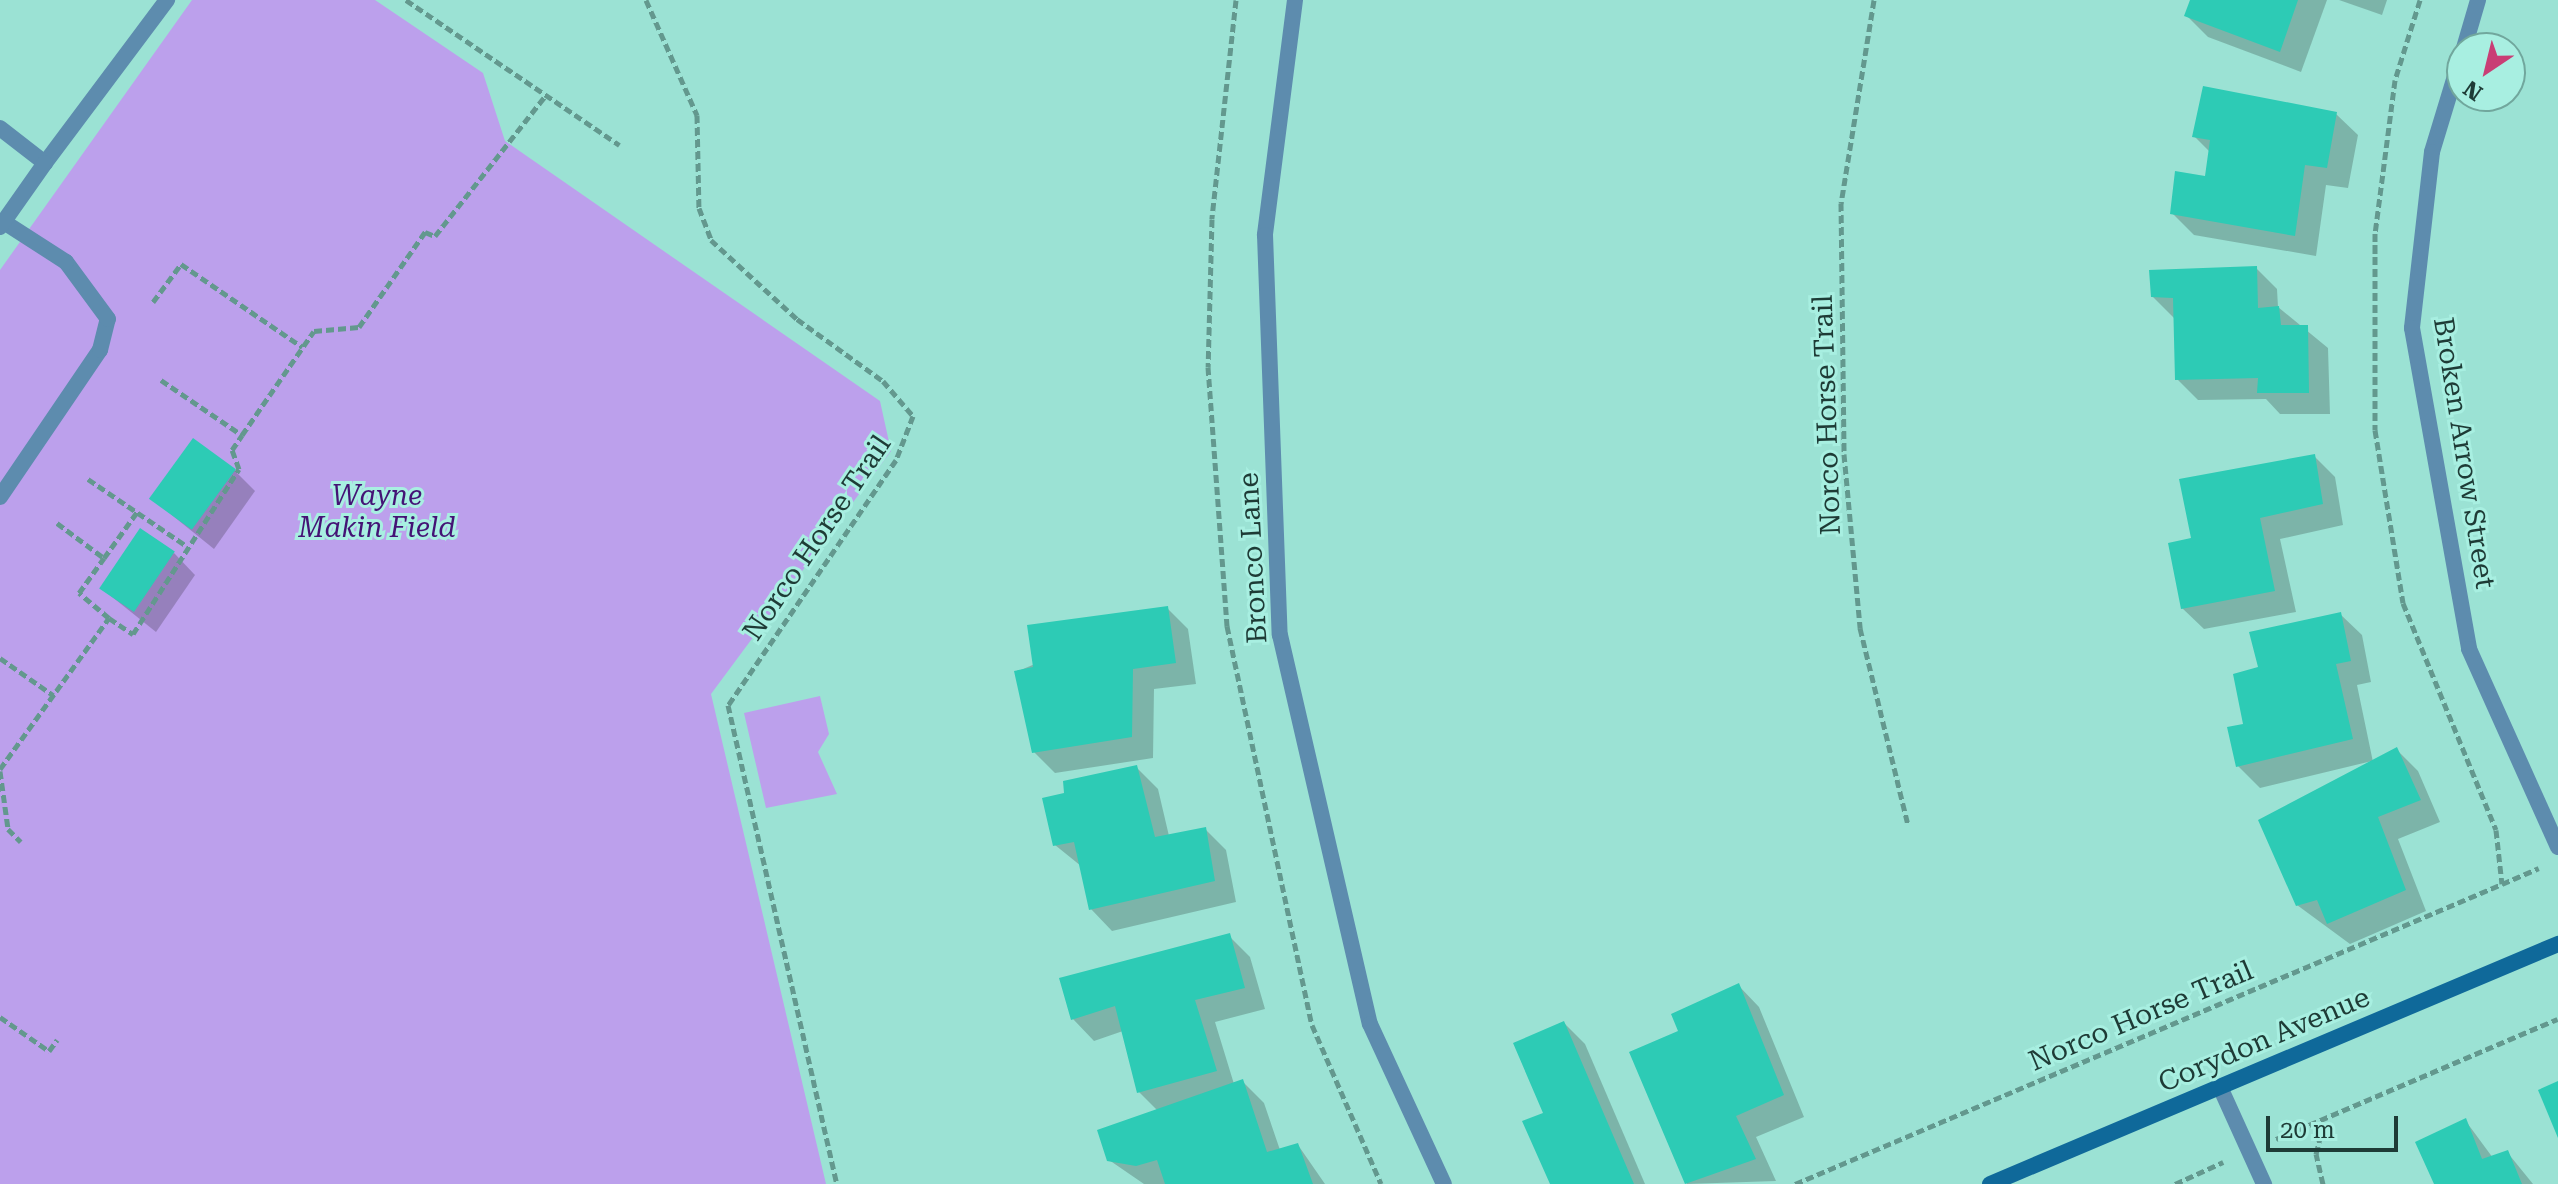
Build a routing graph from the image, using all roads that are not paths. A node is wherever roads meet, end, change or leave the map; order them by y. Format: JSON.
{"nodes":[{"id":1,"x":167,"y":0,"type":"edge"},
{"id":2,"x":1295,"y":0,"type":"edge"},
{"id":3,"x":2478,"y":0,"type":"edge"},
{"id":4,"x":2469,"y":32,"type":"edge"},
{"id":5,"x":2446,"y":106,"type":"edge"},
{"id":6,"x":0,"y":128,"type":"edge"},
{"id":7,"x":45,"y":163,"type":"junction"},
{"id":8,"x":2,"y":225,"type":"edge"},
{"id":9,"x":0,"y":497,"type":"edge"},
{"id":10,"x":2558,"y":847,"type":"edge"},
{"id":11,"x":2558,"y":944,"type":"edge"},
{"id":12,"x":2220,"y":1087,"type":"junction"},
{"id":13,"x":1444,"y":1184,"type":"edge"},
{"id":14,"x":1990,"y":1184,"type":"edge"},
{"id":15,"x":2264,"y":1184,"type":"edge"}],
"edges":[{"from":1,"to":7,"type":"street"},
{"from":2,"to":13,"type":"street","name":"Bronco Lane"},
{"from":3,"to":4,"type":"street","name":"Broken Arrow Street"},
{"from":5,"to":10,"type":"street","name":"Broken Arrow Street"},
{"from":6,"to":7,"type":"street"},
{"from":7,"to":8,"type":"street"},
{"from":8,"to":9,"type":"street"},
{"from":11,"to":12,"type":"main road","name":"Corydon Avenue"},
{"from":12,"to":14,"type":"main road","name":"Corydon Avenue"},
{"from":12,"to":15,"type":"street"}]}
